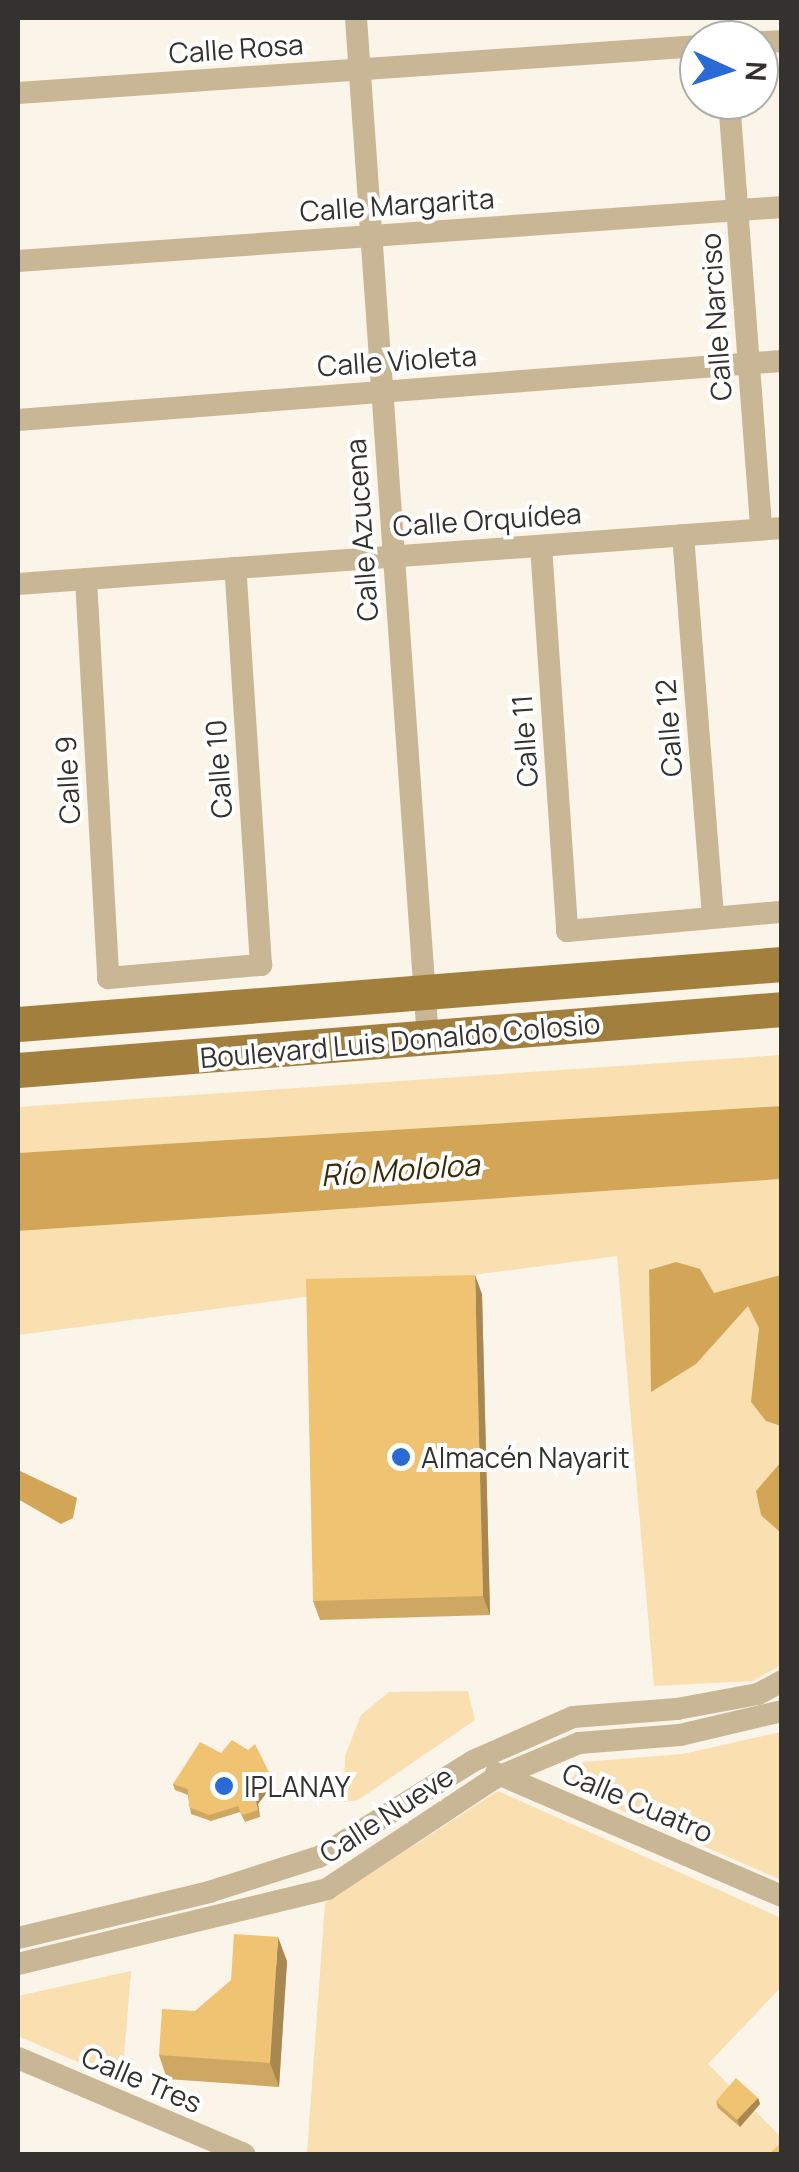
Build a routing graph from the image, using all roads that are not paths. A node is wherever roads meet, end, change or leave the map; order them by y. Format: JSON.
{"nodes":[{"id":1,"x":356,"y":18,"type":"edge"},
{"id":2,"x":679,"y":47,"type":"edge"},
{"id":3,"x":359,"y":70,"type":"junction"},
{"id":4,"x":18,"y":94,"type":"edge"},
{"id":5,"x":730,"y":120,"type":"edge"},
{"id":6,"x":782,"y":207,"type":"edge"},
{"id":7,"x":737,"y":210,"type":"junction"},
{"id":8,"x":370,"y":236,"type":"junction"},
{"id":9,"x":18,"y":261,"type":"edge"},
{"id":10,"x":782,"y":361,"type":"edge"},
{"id":11,"x":748,"y":364,"type":"junction"},
{"id":12,"x":381,"y":392,"type":"junction"},
{"id":13,"x":18,"y":420,"type":"edge"},
{"id":14,"x":771,"y":528,"type":"edge"},
{"id":15,"x":683,"y":535,"type":"junction"},
{"id":16,"x":541,"y":546,"type":"junction"},
{"id":17,"x":392,"y":556,"type":"junction"},
{"id":18,"x":235,"y":568,"type":"junction"},
{"id":19,"x":86,"y":579,"type":"junction"},
{"id":20,"x":18,"y":584,"type":"edge"},
{"id":21,"x":782,"y":912,"type":"edge"},
{"id":22,"x":713,"y":917,"type":"junction"},
{"id":23,"x":782,"y":964,"type":"edge"},
{"id":24,"x":108,"y":978,"type":"joint"},
{"id":25,"x":424,"y":990,"type":"junction"},
{"id":26,"x":782,"y":1009,"type":"edge"},
{"id":27,"x":18,"y":1024,"type":"edge"},
{"id":28,"x":428,"y":1039,"type":"junction"},
{"id":29,"x":18,"y":1070,"type":"edge"},
{"id":30,"x":782,"y":1681,"type":"edge"},
{"id":31,"x":782,"y":1710,"type":"edge"},
{"id":32,"x":473,"y":1761,"type":"junction"},
{"id":33,"x":502,"y":1776,"type":"junction"},
{"id":34,"x":782,"y":1896,"type":"edge"},
{"id":35,"x":18,"y":1938,"type":"edge"},
{"id":36,"x":18,"y":1964,"type":"edge"},
{"id":37,"x":18,"y":2058,"type":"edge"},
{"id":38,"x":244,"y":2154,"type":"edge"}],
"edges":[{"from":1,"to":3,"type":"street","name":"Calle Azucena"},
{"from":2,"to":3,"type":"street","name":"Calle Rosa"},
{"from":3,"to":4,"type":"street","name":"Calle Rosa"},
{"from":3,"to":8,"type":"street","name":"Calle Azucena"},
{"from":5,"to":7,"type":"street","name":"Calle Narciso"},
{"from":6,"to":7,"type":"street","name":"Calle Margarita"},
{"from":7,"to":8,"type":"street","name":"Calle Margarita"},
{"from":7,"to":11,"type":"street","name":"Calle Narciso"},
{"from":8,"to":9,"type":"street","name":"Calle Margarita"},
{"from":8,"to":12,"type":"street","name":"Calle Azucena"},
{"from":10,"to":11,"type":"street","name":"Calle Violeta"},
{"from":11,"to":12,"type":"street","name":"Calle Violeta"},
{"from":11,"to":14,"type":"street","name":"Calle Narciso"},
{"from":12,"to":13,"type":"street","name":"Calle Violeta"},
{"from":12,"to":17,"type":"street","name":"Calle Azucena"},
{"from":14,"to":15,"type":"street","name":"Calle Orquídea"},
{"from":15,"to":16,"type":"street","name":"Calle Orquídea"},
{"from":15,"to":22,"type":"street","name":"Calle 12"},
{"from":16,"to":17,"type":"street","name":"Calle Orquídea"},
{"from":16,"to":22,"type":"street","name":"Calle 11"},
{"from":17,"to":18,"type":"street","name":"Calle Orquídea"},
{"from":17,"to":25,"type":"street","name":"Calle Azucena"},
{"from":18,"to":19,"type":"street","name":"Calle Orquídea"},
{"from":18,"to":24,"type":"street","name":"Calle 10"},
{"from":19,"to":20,"type":"street","name":"Calle Orquídea"},
{"from":19,"to":24,"type":"street","name":"Calle 9"},
{"from":21,"to":22,"type":"street"},
{"from":23,"to":25,"type":"main road","name":"Boulevard Luis Donaldo Colosio"},
{"from":25,"to":27,"type":"main road","name":"Boulevard Luis Donaldo Colosio"},
{"from":25,"to":28,"type":"street","name":"Calle Azucena"},
{"from":26,"to":28,"type":"main road","name":"Boulevard Luis Donaldo Colosio"},
{"from":28,"to":29,"type":"main road","name":"Boulevard Luis Donaldo Colosio"},
{"from":30,"to":32,"type":"street","name":"Calle Nueve"},
{"from":31,"to":33,"type":"street","name":"Calle Nueve"},
{"from":32,"to":33,"type":"street","name":"Calle Cuatro"},
{"from":32,"to":35,"type":"street","name":"Calle Nueve"},
{"from":33,"to":34,"type":"street","name":"Calle Cuatro"},
{"from":33,"to":36,"type":"street","name":"Calle Nueve"},
{"from":37,"to":38,"type":"street","name":"Calle Tres"}]}
